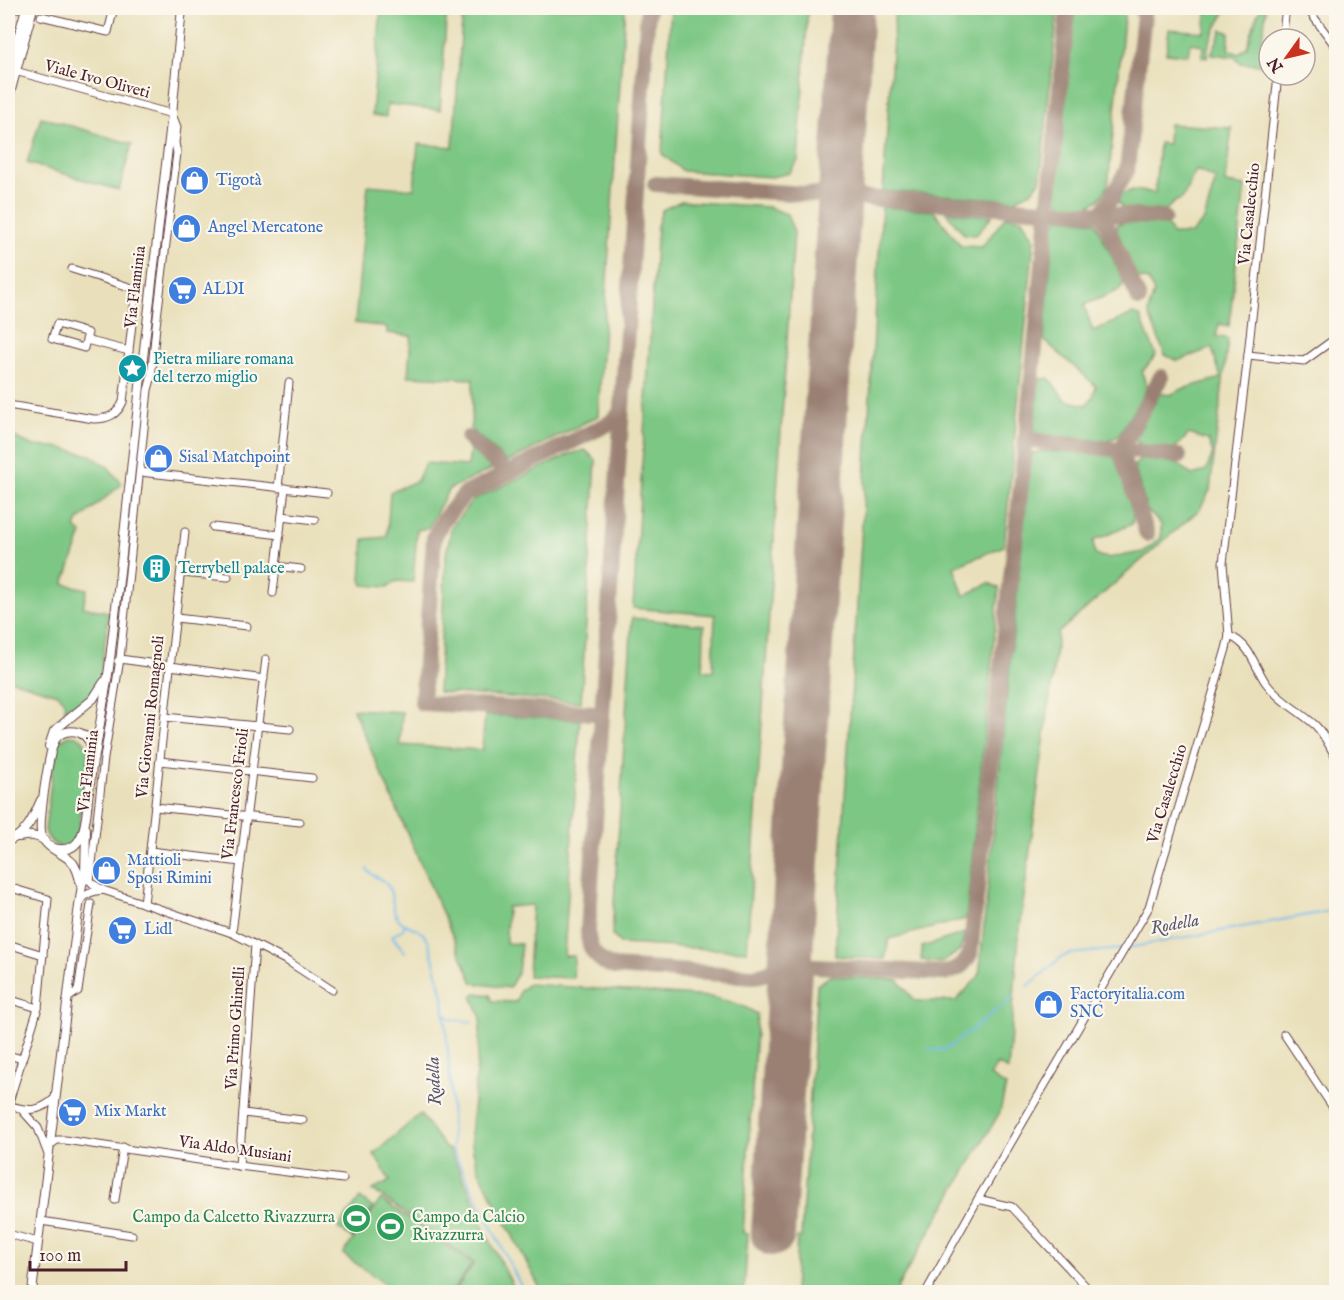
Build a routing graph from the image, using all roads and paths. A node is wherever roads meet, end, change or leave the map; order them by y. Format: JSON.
{"nodes":[{"id":1,"x":26,"y":8,"type":"edge"},
{"id":2,"x":33,"y":8,"type":"edge"},
{"id":3,"x":114,"y":8,"type":"edge"},
{"id":4,"x":1286,"y":8,"type":"edge"},
{"id":5,"x":1307,"y":8,"type":"edge"},
{"id":6,"x":182,"y":9,"type":"edge"},
{"id":7,"x":41,"y":16,"type":"dead end"},
{"id":8,"x":1284,"y":27,"type":"edge"},
{"id":9,"x":1336,"y":47,"type":"edge"},
{"id":10,"x":10,"y":71,"type":"edge"},
{"id":11,"x":1277,"y":87,"type":"edge"},
{"id":12,"x":8,"y":101,"type":"edge"},
{"id":13,"x":172,"y":114,"type":"junction"},
{"id":14,"x":72,"y":269,"type":"dead end"},
{"id":15,"x":1336,"y":338,"type":"edge"},
{"id":16,"x":86,"y":340,"type":"junction"},
{"id":17,"x":129,"y":351,"type":"junction"},
{"id":18,"x":1248,"y":355,"type":"junction"},
{"id":19,"x":143,"y":358,"type":"junction"},
{"id":20,"x":153,"y":360,"type":"junction"},
{"id":21,"x":289,"y":383,"type":"dead end"},
{"id":22,"x":8,"y":405,"type":"edge"},
{"id":23,"x":140,"y":472,"type":"junction"},
{"id":24,"x":282,"y":488,"type":"junction"},
{"id":25,"x":327,"y":493,"type":"dead end"},
{"id":26,"x":282,"y":516,"type":"junction"},
{"id":27,"x":315,"y":520,"type":"dead end"},
{"id":28,"x":213,"y":527,"type":"dead end"},
{"id":29,"x":185,"y":532,"type":"dead end"},
{"id":30,"x":280,"y":535,"type":"junction"},
{"id":31,"x":276,"y":566,"type":"junction"},
{"id":32,"x":301,"y":569,"type":"dead end"},
{"id":33,"x":181,"y":573,"type":"junction"},
{"id":34,"x":228,"y":577,"type":"dead end"},
{"id":35,"x":273,"y":593,"type":"dead end"},
{"id":36,"x":176,"y":618,"type":"junction"},
{"id":37,"x":247,"y":626,"type":"dead end"},
{"id":38,"x":1229,"y":636,"type":"junction"},
{"id":39,"x":120,"y":659,"type":"junction"},
{"id":40,"x":266,"y":659,"type":"dead end"},
{"id":41,"x":171,"y":666,"type":"junction"},
{"id":42,"x":108,"y":672,"type":"junction"},
{"id":43,"x":264,"y":679,"type":"junction"},
{"id":44,"x":165,"y":717,"type":"junction"},
{"id":45,"x":258,"y":726,"type":"junction"},
{"id":46,"x":290,"y":729,"type":"dead end"},
{"id":47,"x":1336,"y":758,"type":"edge"},
{"id":48,"x":93,"y":760,"type":"junction"},
{"id":49,"x":160,"y":761,"type":"junction"},
{"id":50,"x":49,"y":763,"type":"junction"},
{"id":51,"x":253,"y":771,"type":"junction"},
{"id":52,"x":312,"y":778,"type":"dead end"},
{"id":53,"x":45,"y":791,"type":"junction"},
{"id":54,"x":155,"y":807,"type":"junction"},
{"id":55,"x":247,"y":816,"type":"junction"},
{"id":56,"x":300,"y":822,"type":"dead end"},
{"id":57,"x":85,"y":826,"type":"junction"},
{"id":58,"x":11,"y":839,"type":"edge"},
{"id":59,"x":44,"y":840,"type":"junction"},
{"id":60,"x":51,"y":848,"type":"junction"},
{"id":61,"x":150,"y":851,"type":"junction"},
{"id":62,"x":241,"y":862,"type":"junction"},
{"id":63,"x":87,"y":879,"type":"junction"},
{"id":64,"x":8,"y":887,"type":"edge"},
{"id":65,"x":103,"y":890,"type":"junction"},
{"id":66,"x":80,"y":900,"type":"junction"},
{"id":67,"x":91,"y":904,"type":"dead end"},
{"id":68,"x":144,"y":904,"type":"junction"},
{"id":69,"x":232,"y":933,"type":"junction"},
{"id":70,"x":8,"y":944,"type":"edge"},
{"id":71,"x":255,"y":945,"type":"junction"},
{"id":72,"x":43,"y":954,"type":"junction"},
{"id":73,"x":332,"y":990,"type":"dead end"},
{"id":74,"x":69,"y":997,"type":"junction"},
{"id":75,"x":8,"y":999,"type":"edge"},
{"id":76,"x":38,"y":1008,"type":"junction"},
{"id":77,"x":1284,"y":1034,"type":"dead end"},
{"id":78,"x":8,"y":1055,"type":"edge"},
{"id":79,"x":22,"y":1059,"type":"junction"},
{"id":80,"x":55,"y":1098,"type":"junction"},
{"id":81,"x":8,"y":1105,"type":"edge"},
{"id":82,"x":21,"y":1109,"type":"junction"},
{"id":83,"x":1336,"y":1112,"type":"edge"},
{"id":84,"x":243,"y":1113,"type":"junction"},
{"id":85,"x":53,"y":1120,"type":"junction"},
{"id":86,"x":303,"y":1120,"type":"dead end"},
{"id":87,"x":65,"y":1140,"type":"junction"},
{"id":88,"x":49,"y":1146,"type":"junction"},
{"id":89,"x":123,"y":1147,"type":"junction"},
{"id":90,"x":48,"y":1158,"type":"junction"},
{"id":91,"x":239,"y":1166,"type":"junction"},
{"id":92,"x":343,"y":1179,"type":"dead end"},
{"id":93,"x":978,"y":1199,"type":"junction"},
{"id":94,"x":115,"y":1200,"type":"dead end"},
{"id":95,"x":41,"y":1221,"type":"junction"},
{"id":96,"x":8,"y":1234,"type":"edge"},
{"id":97,"x":132,"y":1235,"type":"dead end"},
{"id":98,"x":38,"y":1242,"type":"junction"},
{"id":99,"x":32,"y":1293,"type":"edge"},
{"id":100,"x":926,"y":1293,"type":"edge"},
{"id":101,"x":1091,"y":1293,"type":"edge"}],
"edges":[{"from":1,"to":10,"type":"main road"},
{"from":2,"to":10,"type":"main road"},
{"from":3,"to":7,"type":"street"},
{"from":4,"to":8,"type":"street"},
{"from":5,"to":9,"type":"street"},
{"from":6,"to":13,"type":"main road","name":"Via Flaminia"},
{"from":10,"to":12,"type":"main road"},
{"from":10,"to":13,"type":"street","name":"Viale Ivo Oliveti"},
{"from":11,"to":18,"type":"street","name":"Via Casalecchio"},
{"from":13,"to":19,"type":"main road","name":"Via Flaminia"},
{"from":13,"to":20,"type":"street","name":"Via Flaminia"},
{"from":14,"to":17,"type":"street"},
{"from":15,"to":18,"type":"street"},
{"from":16,"to":16,"type":"street"},
{"from":16,"to":17,"type":"street"},
{"from":17,"to":22,"type":"street"},
{"from":18,"to":38,"type":"street","name":"Via Casalecchio"},
{"from":19,"to":20,"type":"street"},
{"from":19,"to":42,"type":"main road","name":"Via Flaminia"},
{"from":20,"to":23,"type":"street","name":"Via Flaminia"},
{"from":21,"to":24,"type":"street"},
{"from":23,"to":24,"type":"street"},
{"from":23,"to":39,"type":"street","name":"Via Flaminia"},
{"from":24,"to":25,"type":"street"},
{"from":24,"to":26,"type":"street"},
{"from":26,"to":27,"type":"street"},
{"from":26,"to":30,"type":"street"},
{"from":28,"to":30,"type":"street"},
{"from":29,"to":33,"type":"street","name":"Via Giovanni Romagnoli"},
{"from":30,"to":31,"type":"street"},
{"from":31,"to":32,"type":"street"},
{"from":31,"to":35,"type":"street"},
{"from":33,"to":34,"type":"street"},
{"from":33,"to":36,"type":"street","name":"Via Giovanni Romagnoli"},
{"from":36,"to":37,"type":"street"},
{"from":36,"to":41,"type":"street","name":"Via Giovanni Romagnoli"},
{"from":38,"to":47,"type":"street"},
{"from":38,"to":93,"type":"street","name":"Via Casalecchio"},
{"from":39,"to":41,"type":"street"},
{"from":39,"to":42,"type":"street"},
{"from":39,"to":63,"type":"street","name":"Via Flaminia"},
{"from":40,"to":43,"type":"street","name":"Via Francesco Frioli"},
{"from":41,"to":43,"type":"street"},
{"from":41,"to":44,"type":"street","name":"Via Giovanni Romagnoli"},
{"from":42,"to":48,"type":"main road","name":"Via Flaminia"},
{"from":42,"to":50,"type":"main road","name":"Via Flaminia"},
{"from":43,"to":45,"type":"street","name":"Via Francesco Frioli"},
{"from":44,"to":45,"type":"street"},
{"from":44,"to":49,"type":"street","name":"Via Giovanni Romagnoli"},
{"from":45,"to":46,"type":"street"},
{"from":45,"to":51,"type":"street","name":"Via Francesco Frioli"},
{"from":48,"to":50,"type":"main road","name":"Via Flaminia"},
{"from":48,"to":57,"type":"main road","name":"Via Flaminia"},
{"from":49,"to":51,"type":"street"},
{"from":49,"to":54,"type":"street","name":"Via Giovanni Romagnoli"},
{"from":50,"to":53,"type":"main road","name":"Via Flaminia"},
{"from":51,"to":52,"type":"street"},
{"from":51,"to":55,"type":"street","name":"Via Francesco Frioli"},
{"from":53,"to":58,"type":"main road"},
{"from":53,"to":59,"type":"main road","name":"Via Flaminia"},
{"from":54,"to":55,"type":"street"},
{"from":54,"to":61,"type":"street","name":"Via Giovanni Romagnoli"},
{"from":55,"to":56,"type":"street"},
{"from":55,"to":62,"type":"street","name":"Via Francesco Frioli"},
{"from":57,"to":60,"type":"main road","name":"Via Flaminia"},
{"from":57,"to":63,"type":"main road","name":"Via Flaminia"},
{"from":58,"to":59,"type":"main road"},
{"from":59,"to":60,"type":"main road"},
{"from":60,"to":63,"type":"main road"},
{"from":61,"to":62,"type":"street"},
{"from":61,"to":68,"type":"street","name":"Via Giovanni Romagnoli"},
{"from":62,"to":69,"type":"street","name":"Via Francesco Frioli"},
{"from":63,"to":65,"type":"street"},
{"from":63,"to":66,"type":"main road","name":"Via Flaminia"},
{"from":64,"to":72,"type":"street"},
{"from":65,"to":66,"type":"street"},
{"from":65,"to":68,"type":"street"},
{"from":66,"to":74,"type":"main road","name":"Via Flaminia"},
{"from":67,"to":74,"type":"street","name":"Via Flaminia"},
{"from":68,"to":69,"type":"street"},
{"from":69,"to":71,"type":"street"},
{"from":70,"to":72,"type":"street"},
{"from":71,"to":73,"type":"street"},
{"from":71,"to":84,"type":"street","name":"Via Primo Ghinelli"},
{"from":72,"to":76,"type":"street"},
{"from":74,"to":80,"type":"main road","name":"Via Flaminia"},
{"from":75,"to":76,"type":"street"},
{"from":76,"to":79,"type":"street"},
{"from":77,"to":83,"type":"street"},
{"from":78,"to":79,"type":"street"},
{"from":79,"to":81,"type":"street"},
{"from":80,"to":82,"type":"street"},
{"from":80,"to":85,"type":"main road","name":"Via Flaminia"},
{"from":81,"to":82,"type":"street"},
{"from":82,"to":90,"type":"street"},
{"from":84,"to":86,"type":"street","name":"Via Primo Ghinelli"},
{"from":84,"to":91,"type":"street","name":"Via Primo Ghinelli"},
{"from":85,"to":87,"type":"street"},
{"from":85,"to":88,"type":"main road","name":"Via Flaminia"},
{"from":87,"to":88,"type":"street","name":"Via Aldo Musiani"},
{"from":87,"to":89,"type":"street","name":"Via Aldo Musiani"},
{"from":88,"to":90,"type":"main road","name":"Via Flaminia"},
{"from":89,"to":91,"type":"street","name":"Via Aldo Musiani"},
{"from":89,"to":94,"type":"street"},
{"from":90,"to":95,"type":"main road","name":"Via Flaminia"},
{"from":91,"to":92,"type":"street","name":"Via Aldo Musiani"},
{"from":93,"to":100,"type":"street","name":"Via Casalecchio"},
{"from":93,"to":101,"type":"street"},
{"from":95,"to":97,"type":"street"},
{"from":95,"to":98,"type":"main road","name":"Via Flaminia"},
{"from":96,"to":98,"type":"street"},
{"from":98,"to":99,"type":"main road","name":"Via Flaminia"}]}
